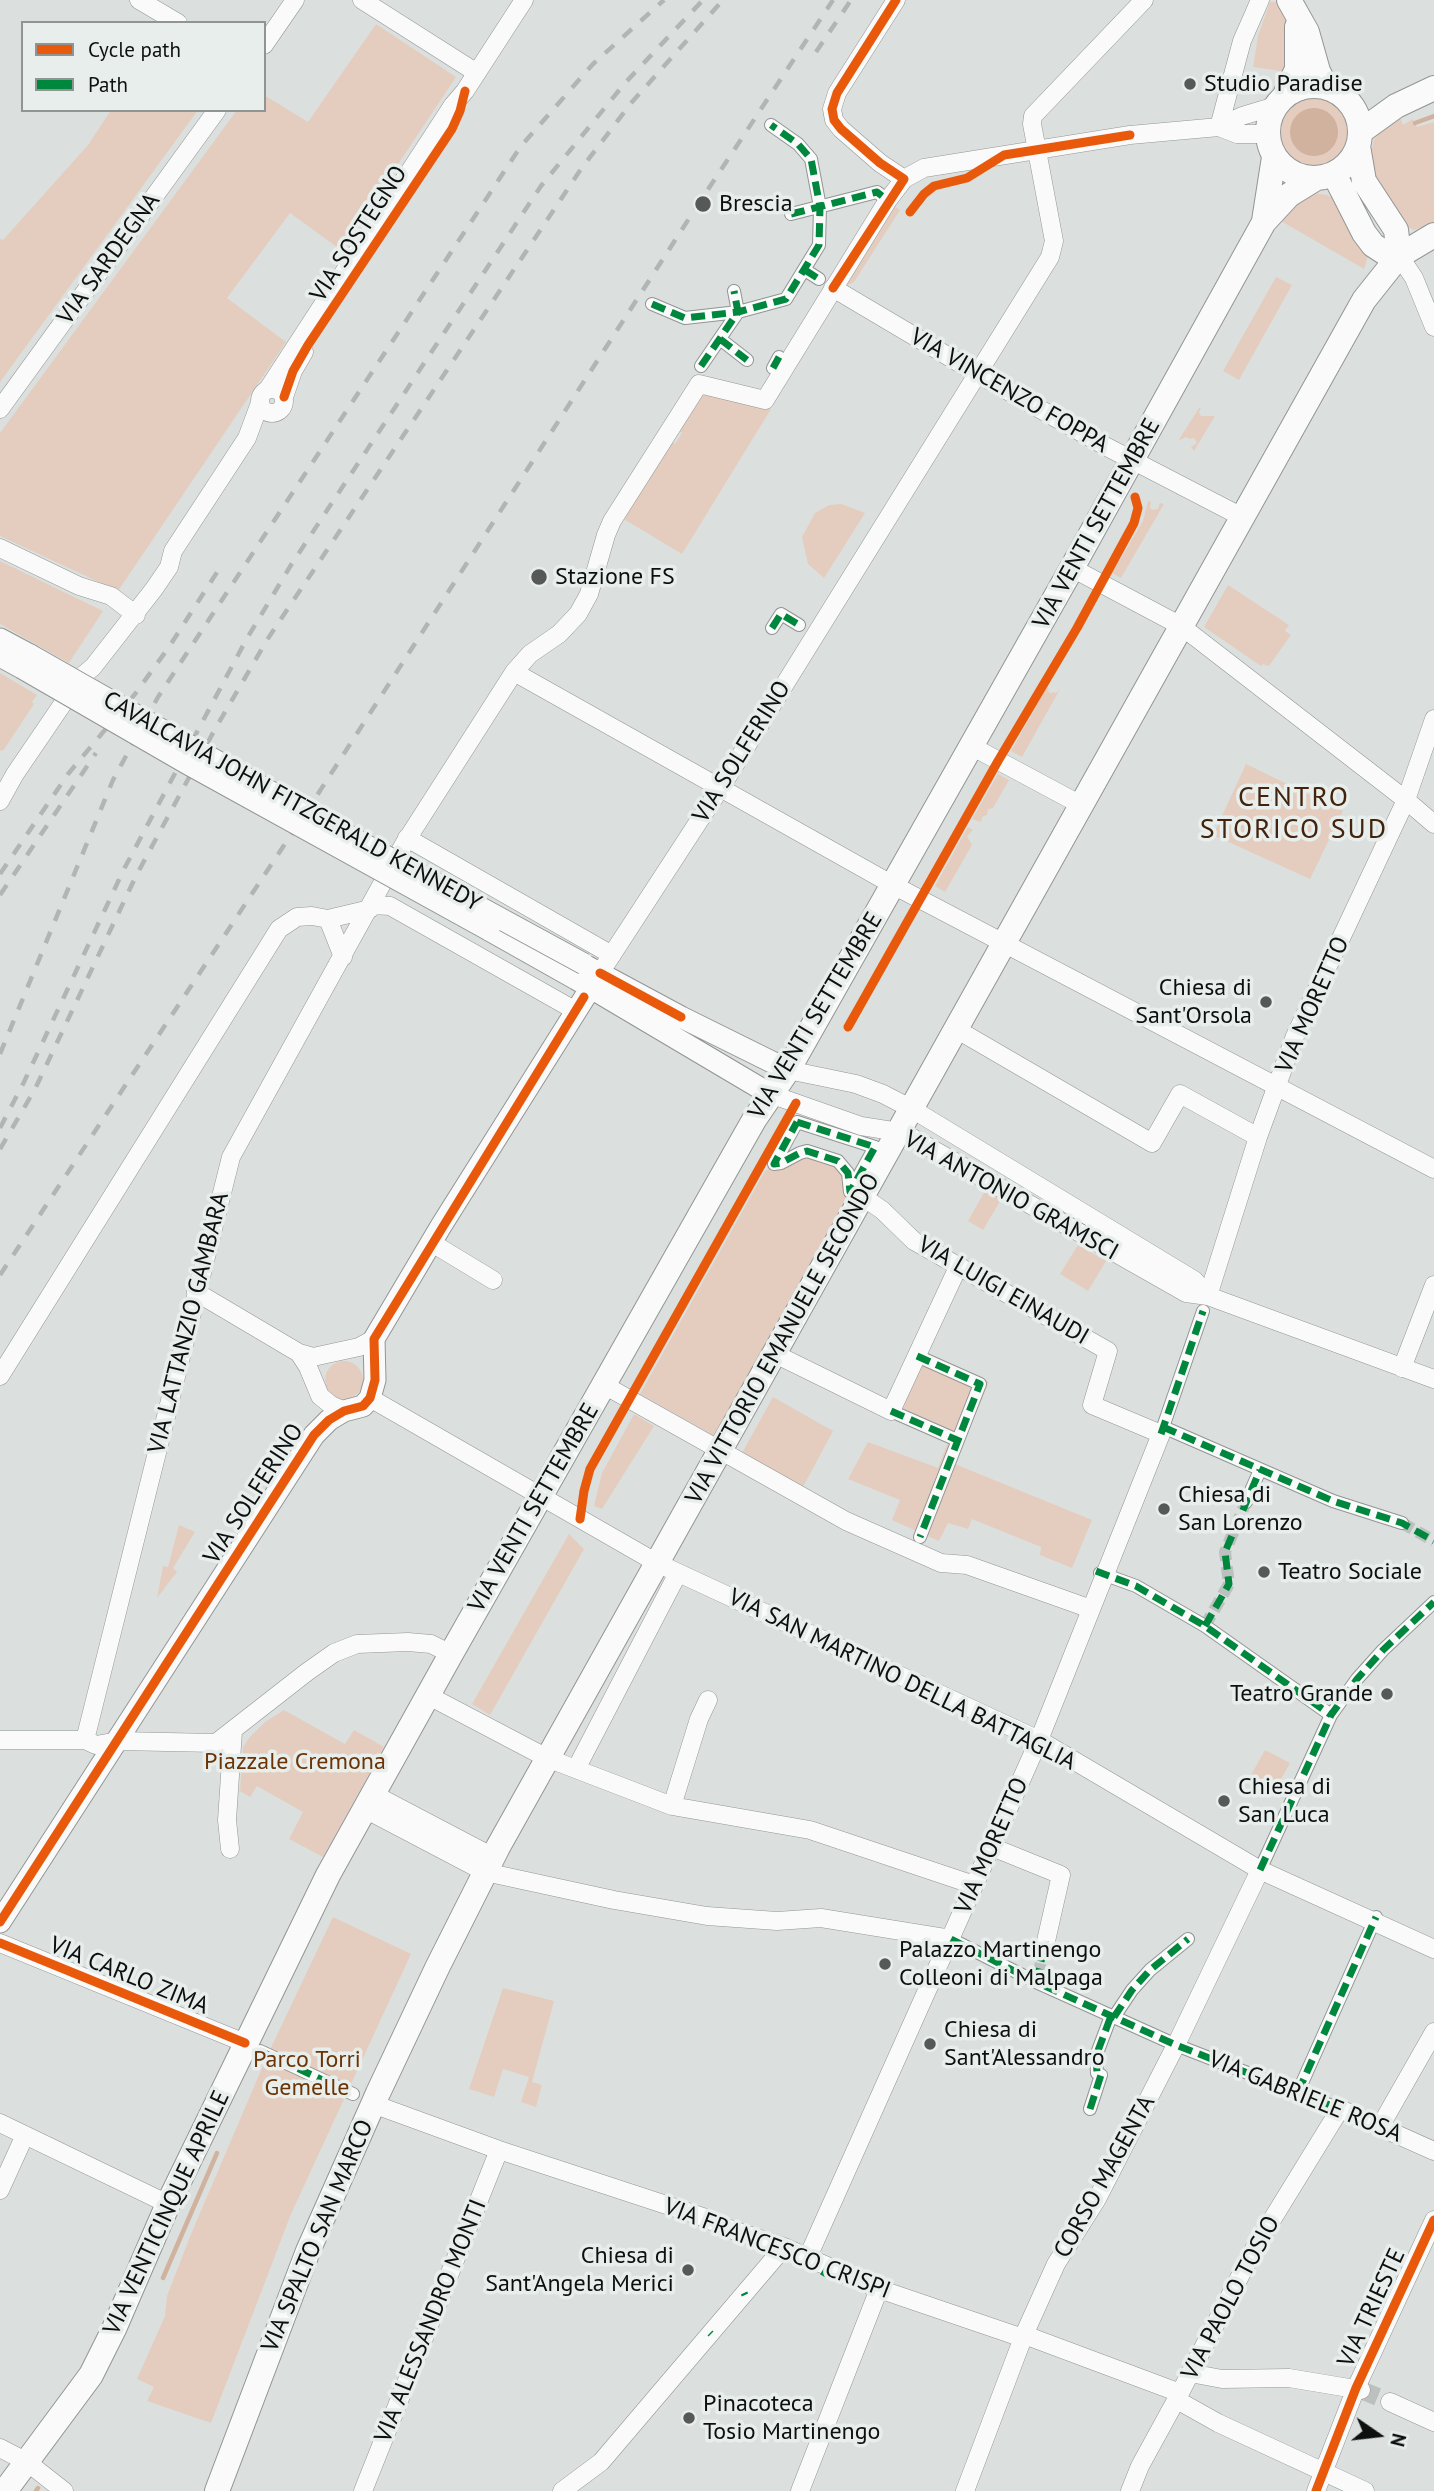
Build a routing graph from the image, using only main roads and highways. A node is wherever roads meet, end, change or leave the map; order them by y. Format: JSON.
{"nodes":[{"id":1,"x":1292,"y":4,"type":"edge"},
{"id":2,"x":1326,"y":87,"type":"junction"},
{"id":3,"x":1434,"y":88,"type":"edge"},
{"id":4,"x":1280,"y":101,"type":"junction"},
{"id":5,"x":1350,"y":102,"type":"junction"},
{"id":6,"x":1396,"y":106,"type":"junction"},
{"id":7,"x":1359,"y":139,"type":"junction"},
{"id":8,"x":1274,"y":157,"type":"junction"},
{"id":9,"x":1324,"y":177,"type":"junction"},
{"id":10,"x":1264,"y":222,"type":"junction"},
{"id":11,"x":1434,"y":235,"type":"edge"},
{"id":12,"x":1404,"y":265,"type":"junction"},
{"id":13,"x":369,"y":1802,"type":"joint"},
{"id":14,"x":489,"y":1865,"type":"joint"},
{"id":15,"x":5,"y":2491,"type":"edge"},
{"id":16,"x":217,"y":2491,"type":"edge"}],
"edges":[{"from":1,"to":2,"type":"main road"},
{"from":1,"to":4,"type":"main road"},
{"from":2,"to":4,"type":"main road"},
{"from":2,"to":5,"type":"main road"},
{"from":3,"to":6,"type":"main road"},
{"from":4,"to":8,"type":"main road"},
{"from":5,"to":6,"type":"main road"},
{"from":5,"to":7,"type":"main road"},
{"from":6,"to":7,"type":"main road"},
{"from":7,"to":9,"type":"main road"},
{"from":7,"to":12,"type":"main road"},
{"from":8,"to":9,"type":"main road"},
{"from":8,"to":10,"type":"main road","name":"VIA VENTI SETTEMBRE"},
{"from":9,"to":10,"type":"main road","name":"VIA VENTI SETTEMBRE"},
{"from":9,"to":12,"type":"main road"},
{"from":10,"to":13,"type":"main road","name":"VIA VENTI SETTEMBRE"},
{"from":11,"to":12,"type":"main road","name":"VIA VITTORIO EMANUELE SECONDO"},
{"from":12,"to":14,"type":"main road","name":"VIA VITTORIO EMANUELE SECONDO"},
{"from":13,"to":15,"type":"main road","name":"VIA VENTICINQUE APRILE"},
{"from":14,"to":16,"type":"main road","name":"VIA SPALTO SAN MARCO"}]}
